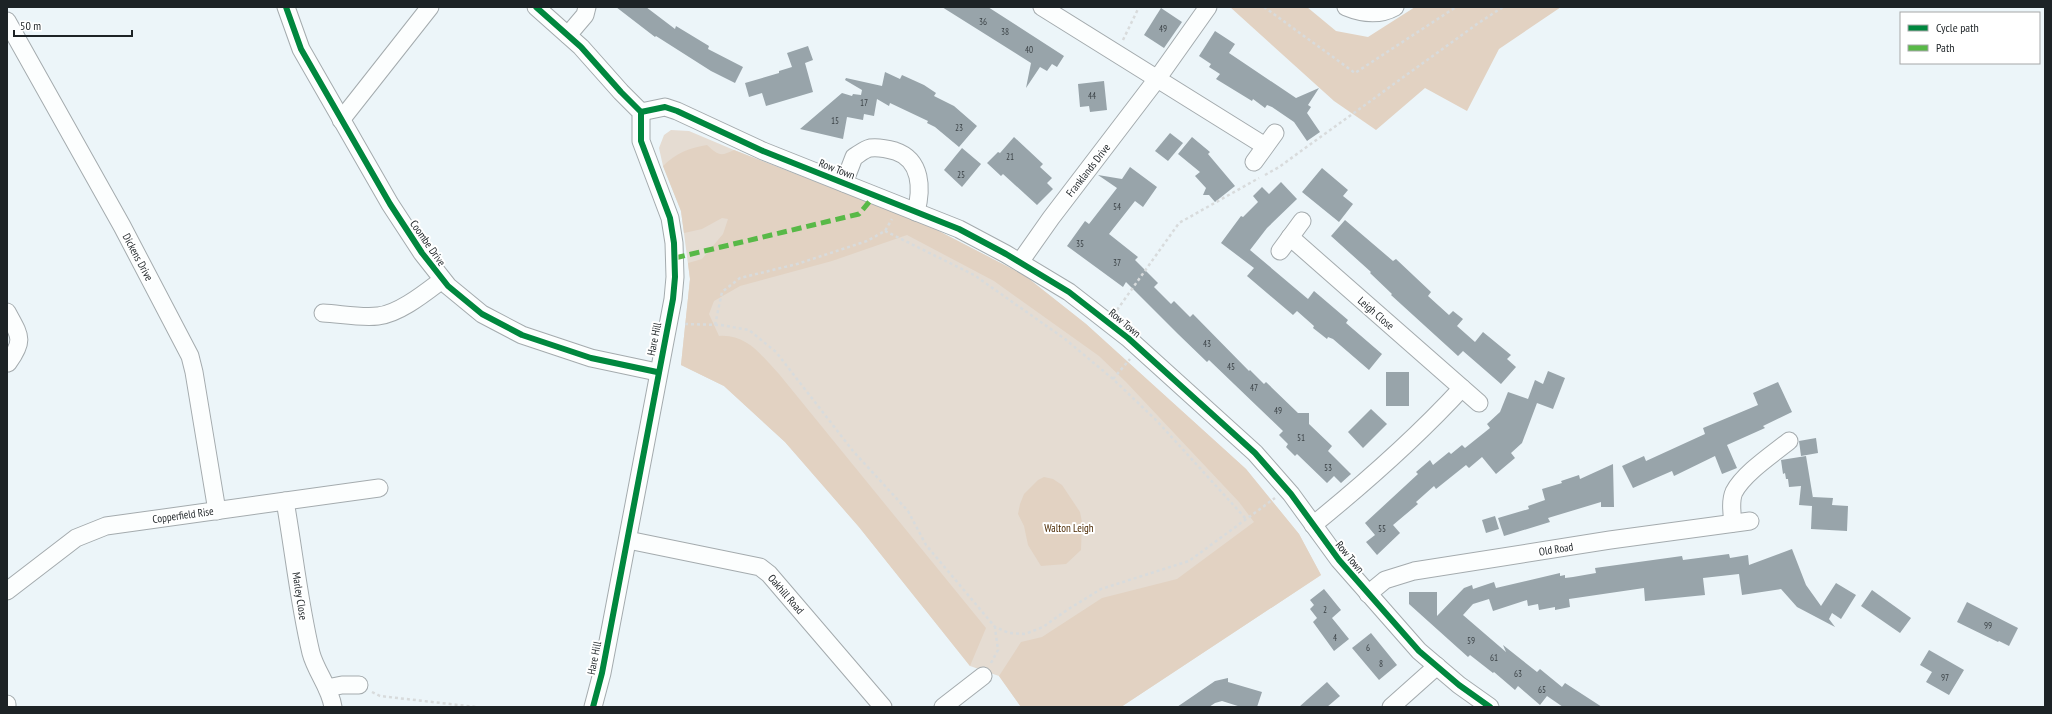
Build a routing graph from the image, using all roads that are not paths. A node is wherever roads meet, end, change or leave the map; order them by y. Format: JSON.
{"nodes":[{"id":1,"x":286,"y":7,"type":"edge"},
{"id":2,"x":430,"y":7,"type":"edge"},
{"id":3,"x":536,"y":7,"type":"edge"},
{"id":4,"x":587,"y":7,"type":"edge"},
{"id":5,"x":1042,"y":7,"type":"edge"},
{"id":6,"x":1208,"y":7,"type":"edge"},
{"id":7,"x":1346,"y":7,"type":"edge"},
{"id":8,"x":1395,"y":7,"type":"edge"},
{"id":9,"x":7,"y":21,"type":"edge"},
{"id":10,"x":568,"y":35,"type":"junction"},
{"id":11,"x":1157,"y":79,"type":"junction"},
{"id":12,"x":641,"y":112,"type":"junction"},
{"id":13,"x":341,"y":120,"type":"junction"},
{"id":14,"x":1254,"y":162,"type":"dead end"},
{"id":15,"x":844,"y":183,"type":"junction"},
{"id":16,"x":916,"y":212,"type":"junction"},
{"id":17,"x":1302,"y":221,"type":"dead end"},
{"id":18,"x":1290,"y":237,"type":"junction"},
{"id":19,"x":1280,"y":251,"type":"dead end"},
{"id":20,"x":1020,"y":262,"type":"junction"},
{"id":21,"x":442,"y":280,"type":"junction"},
{"id":22,"x":7,"y":312,"type":"edge"},
{"id":23,"x":323,"y":313,"type":"dead end"},
{"id":24,"x":8,"y":363,"type":"edge"},
{"id":25,"x":658,"y":372,"type":"junction"},
{"id":26,"x":1462,"y":388,"type":"junction"},
{"id":27,"x":1479,"y":403,"type":"dead end"},
{"id":28,"x":1789,"y":440,"type":"dead end"},
{"id":29,"x":378,"y":488,"type":"dead end"},
{"id":30,"x":285,"y":501,"type":"junction"},
{"id":31,"x":217,"y":511,"type":"junction"},
{"id":32,"x":1750,"y":521,"type":"dead end"},
{"id":33,"x":1733,"y":523,"type":"junction"},
{"id":34,"x":1313,"y":526,"type":"junction"},
{"id":35,"x":628,"y":540,"type":"junction"},
{"id":36,"x":7,"y":591,"type":"edge"},
{"id":37,"x":1368,"y":594,"type":"junction"},
{"id":38,"x":1436,"y":666,"type":"junction"},
{"id":39,"x":983,"y":676,"type":"road end"},
{"id":40,"x":359,"y":685,"type":"road end"},
{"id":41,"x":327,"y":688,"type":"junction"},
{"id":42,"x":7,"y":704,"type":"edge"},
{"id":43,"x":7,"y":707,"type":"edge"},
{"id":44,"x":333,"y":707,"type":"edge"},
{"id":45,"x":593,"y":707,"type":"edge"},
{"id":46,"x":883,"y":707,"type":"edge"},
{"id":47,"x":943,"y":707,"type":"edge"},
{"id":48,"x":1391,"y":707,"type":"edge"},
{"id":49,"x":1490,"y":707,"type":"edge"}],
"edges":[{"from":1,"to":13,"type":"street","name":"Coombe Drive"},
{"from":2,"to":13,"type":"street"},
{"from":3,"to":10,"type":"street"},
{"from":4,"to":10,"type":"street"},
{"from":5,"to":11,"type":"street"},
{"from":6,"to":11,"type":"street","name":"Franklands Drive"},
{"from":7,"to":8,"type":"street"},
{"from":9,"to":31,"type":"street","name":"Dickens Drive"},
{"from":10,"to":12,"type":"street"},
{"from":11,"to":14,"type":"street"},
{"from":11,"to":20,"type":"street","name":"Franklands Drive"},
{"from":12,"to":15,"type":"street","name":"Row Town"},
{"from":12,"to":25,"type":"street","name":"Hare Hill"},
{"from":13,"to":21,"type":"street","name":"Coombe Drive"},
{"from":15,"to":16,"type":"street","name":"Row Town"},
{"from":15,"to":16,"type":"street","name":"Row Town"},
{"from":16,"to":20,"type":"street","name":"Row Town"},
{"from":17,"to":18,"type":"street"},
{"from":18,"to":19,"type":"street"},
{"from":18,"to":26,"type":"street","name":"Leigh Close"},
{"from":20,"to":34,"type":"street","name":"Row Town"},
{"from":21,"to":23,"type":"street","name":"Coombe Drive"},
{"from":21,"to":25,"type":"street","name":"Coombe Drive"},
{"from":22,"to":24,"type":"street"},
{"from":25,"to":35,"type":"street","name":"Hare Hill"},
{"from":26,"to":27,"type":"street","name":"Leigh Close"},
{"from":26,"to":34,"type":"street"},
{"from":28,"to":33,"type":"street"},
{"from":29,"to":30,"type":"street","name":"Copperfield Rise"},
{"from":30,"to":31,"type":"street","name":"Copperfield Rise"},
{"from":30,"to":41,"type":"street","name":"Marley Close"},
{"from":31,"to":36,"type":"street","name":"Copperfield Rise"},
{"from":32,"to":33,"type":"street","name":"Old Road"},
{"from":33,"to":37,"type":"street","name":"Old Road"},
{"from":34,"to":37,"type":"street","name":"Row Town"},
{"from":35,"to":45,"type":"street","name":"Hare Hill"},
{"from":35,"to":46,"type":"street","name":"Oakhill Road"},
{"from":37,"to":38,"type":"street","name":"Row Town"},
{"from":38,"to":48,"type":"street"},
{"from":38,"to":49,"type":"street","name":"Row Town"},
{"from":39,"to":47,"type":"street"},
{"from":40,"to":41,"type":"street"},
{"from":41,"to":44,"type":"street","name":"Marley Close"},
{"from":42,"to":43,"type":"street"}]}
